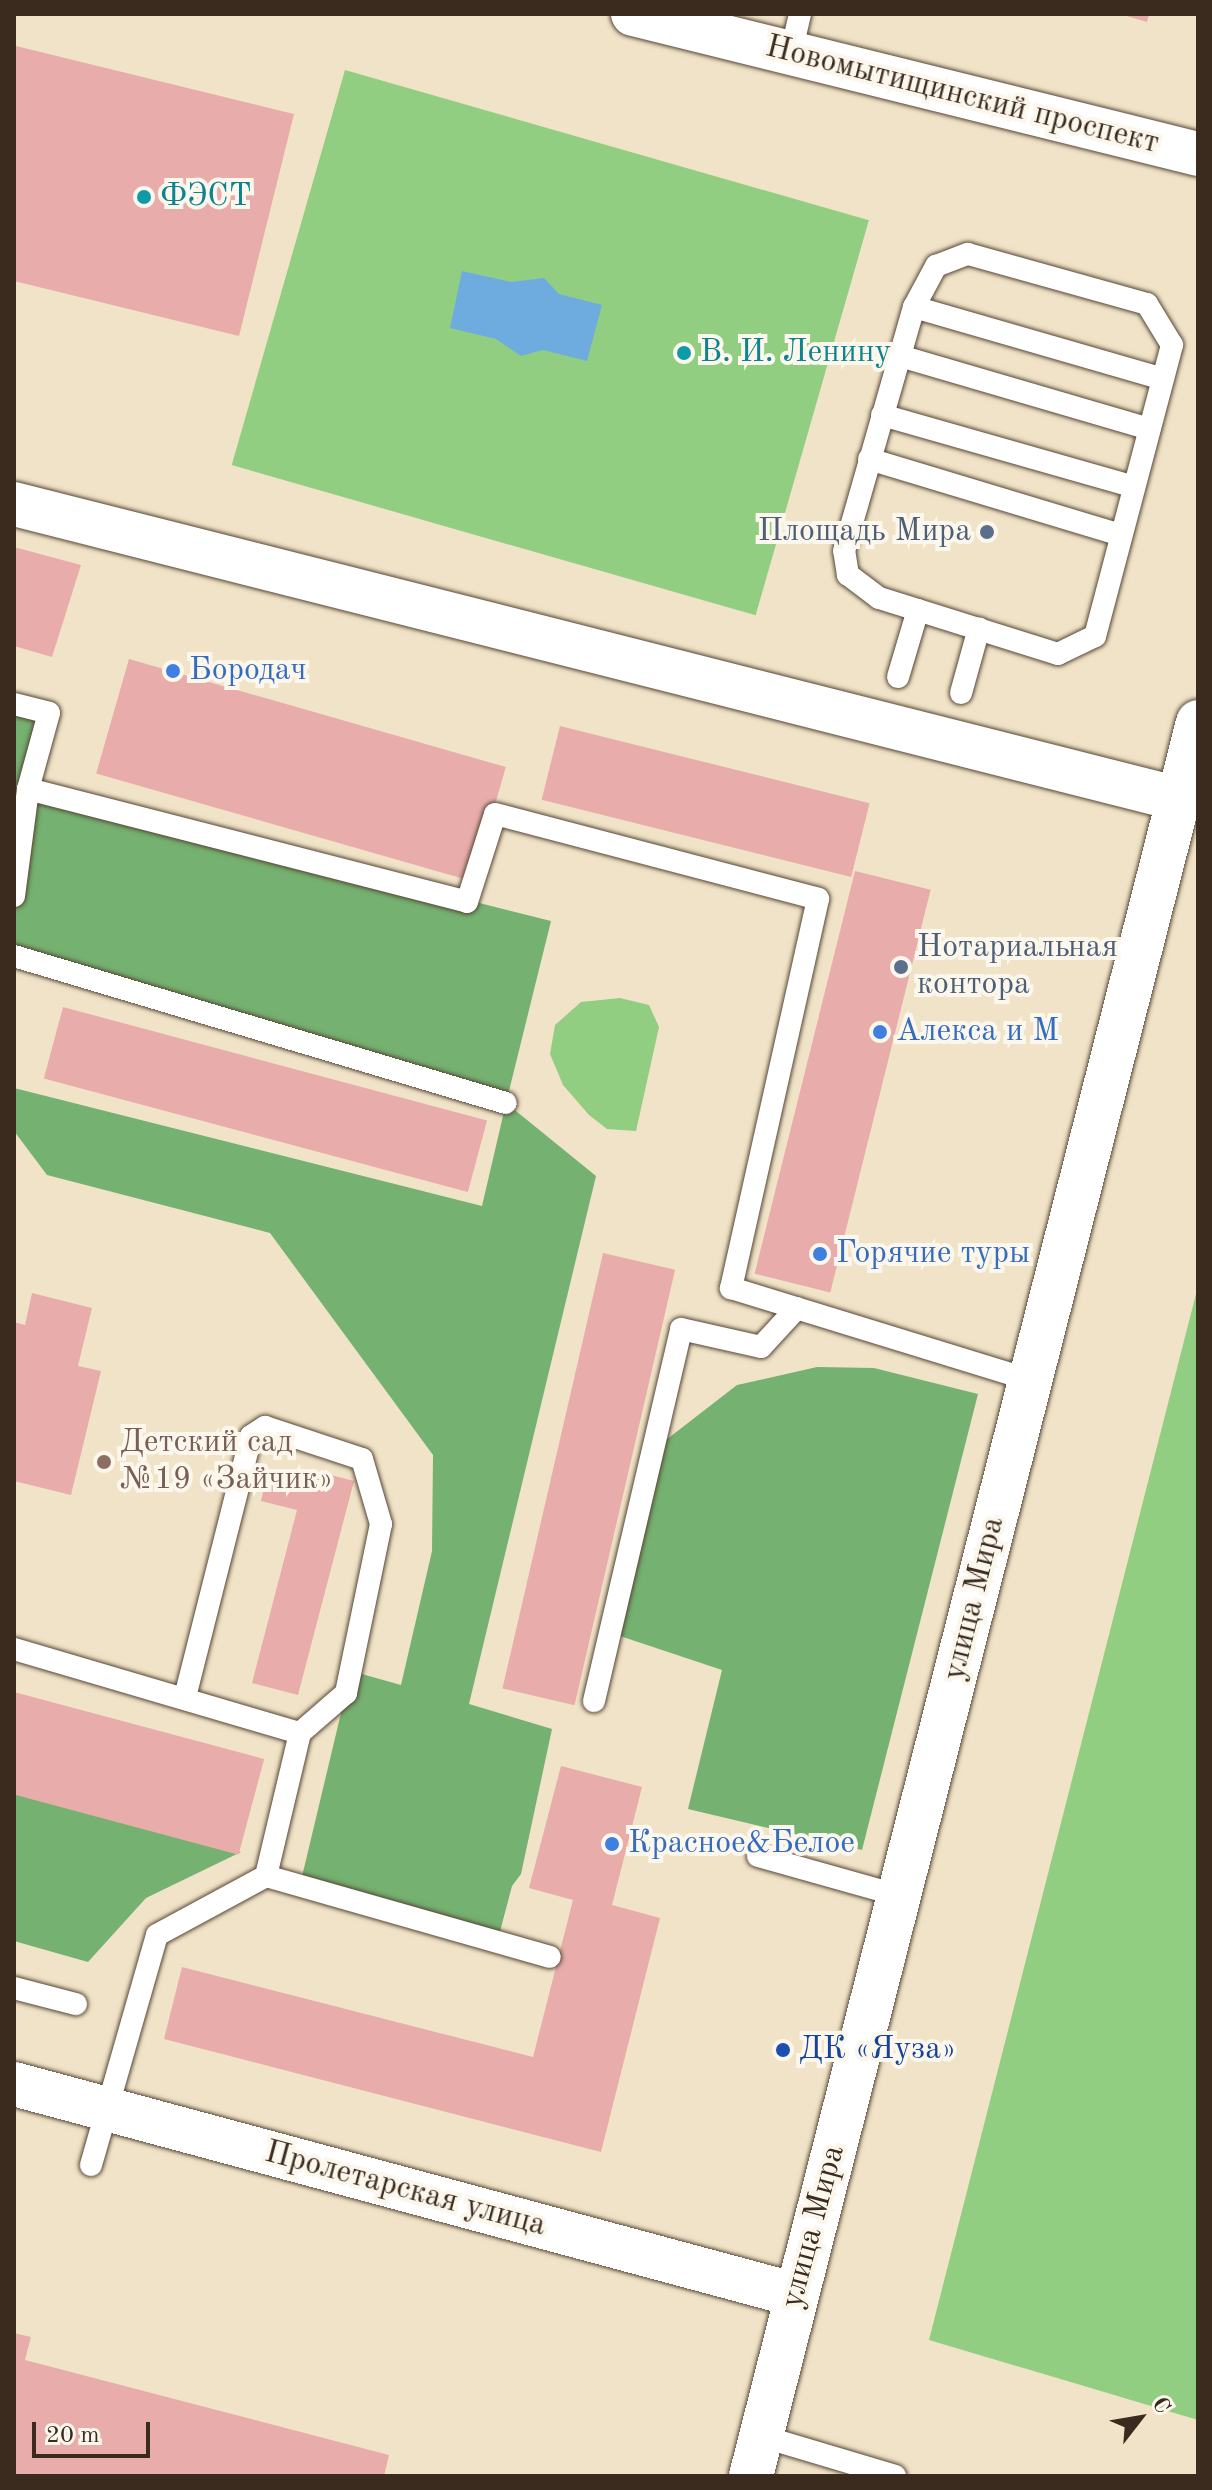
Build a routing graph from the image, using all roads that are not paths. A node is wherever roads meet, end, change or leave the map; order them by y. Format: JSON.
{"nodes":[{"id":1,"x":633,"y":14,"type":"edge"},
{"id":2,"x":796,"y":33,"type":"edge"},
{"id":3,"x":1198,"y":154,"type":"edge"},
{"id":4,"x":914,"y":307,"type":"junction"},
{"id":5,"x":900,"y":356,"type":"junction"},
{"id":6,"x":1163,"y":379,"type":"junction"},
{"id":7,"x":882,"y":415,"type":"junction"},
{"id":8,"x":1150,"y":429,"type":"junction"},
{"id":9,"x":869,"y":459,"type":"junction"},
{"id":10,"x":1134,"y":487,"type":"junction"},
{"id":11,"x":14,"y":504,"type":"edge"},
{"id":12,"x":1121,"y":535,"type":"junction"},
{"id":13,"x":918,"y":610,"type":"junction"},
{"id":14,"x":979,"y":628,"type":"junction"},
{"id":15,"x":898,"y":677,"type":"dead end"},
{"id":16,"x":961,"y":693,"type":"dead end"},
{"id":17,"x":14,"y":704,"type":"edge"},
{"id":18,"x":1198,"y":722,"type":"edge"},
{"id":19,"x":28,"y":789,"type":"junction"},
{"id":20,"x":1179,"y":799,"type":"junction"},
{"id":21,"x":14,"y":896,"type":"edge"},
{"id":22,"x":14,"y":956,"type":"edge"},
{"id":23,"x":506,"y":1103,"type":"dead end"},
{"id":24,"x":797,"y":1308,"type":"junction"},
{"id":25,"x":1030,"y":1380,"type":"junction"},
{"id":26,"x":14,"y":1649,"type":"edge"},
{"id":27,"x":185,"y":1697,"type":"junction"},
{"id":28,"x":594,"y":1701,"type":"dead end"},
{"id":29,"x":300,"y":1733,"type":"junction"},
{"id":30,"x":758,"y":1856,"type":"dead end"},
{"id":31,"x":266,"y":1876,"type":"junction"},
{"id":32,"x":900,"y":1896,"type":"junction"},
{"id":33,"x":550,"y":1957,"type":"dead end"},
{"id":34,"x":14,"y":1988,"type":"edge"},
{"id":35,"x":76,"y":2004,"type":"dead end"},
{"id":36,"x":14,"y":2084,"type":"edge"},
{"id":37,"x":108,"y":2111,"type":"junction"},
{"id":38,"x":91,"y":2165,"type":"dead end"},
{"id":39,"x":796,"y":2295,"type":"junction"},
{"id":40,"x":756,"y":2456,"type":"edge"},
{"id":41,"x":895,"y":2476,"type":"edge"}],
"edges":[{"from":1,"to":2,"type":"main road","name":"Новомытищинский проспект"},
{"from":2,"to":3,"type":"main road","name":"Новомытищинский проспект"},
{"from":4,"to":5,"type":"lane"},
{"from":4,"to":6,"type":"lane"},
{"from":4,"to":6,"type":"lane"},
{"from":5,"to":7,"type":"lane"},
{"from":5,"to":8,"type":"lane"},
{"from":6,"to":8,"type":"lane"},
{"from":7,"to":9,"type":"lane"},
{"from":7,"to":10,"type":"lane"},
{"from":8,"to":10,"type":"lane"},
{"from":9,"to":12,"type":"lane"},
{"from":9,"to":13,"type":"lane"},
{"from":10,"to":12,"type":"lane"},
{"from":11,"to":20,"type":"main road"},
{"from":12,"to":14,"type":"lane"},
{"from":13,"to":14,"type":"lane"},
{"from":13,"to":15,"type":"lane"},
{"from":14,"to":16,"type":"lane"},
{"from":17,"to":19,"type":"lane"},
{"from":18,"to":20,"type":"main road","name":"улица Мира"},
{"from":19,"to":21,"type":"lane"},
{"from":19,"to":24,"type":"lane"},
{"from":20,"to":25,"type":"main road","name":"улица Мира"},
{"from":22,"to":23,"type":"lane"},
{"from":24,"to":25,"type":"lane"},
{"from":24,"to":28,"type":"lane"},
{"from":25,"to":32,"type":"main road","name":"улица Мира"},
{"from":26,"to":27,"type":"lane"},
{"from":27,"to":29,"type":"lane"},
{"from":27,"to":29,"type":"lane"},
{"from":29,"to":31,"type":"lane"},
{"from":30,"to":32,"type":"lane"},
{"from":31,"to":33,"type":"lane"},
{"from":31,"to":37,"type":"lane"},
{"from":32,"to":39,"type":"main road","name":"улица Мира"},
{"from":34,"to":35,"type":"lane"},
{"from":36,"to":37,"type":"main road","name":"Пролетарская улица"},
{"from":37,"to":38,"type":"lane"},
{"from":37,"to":39,"type":"main road","name":"Пролетарская улица"},
{"from":39,"to":40,"type":"main road","name":"улица Мира"},
{"from":40,"to":41,"type":"lane"}]}
